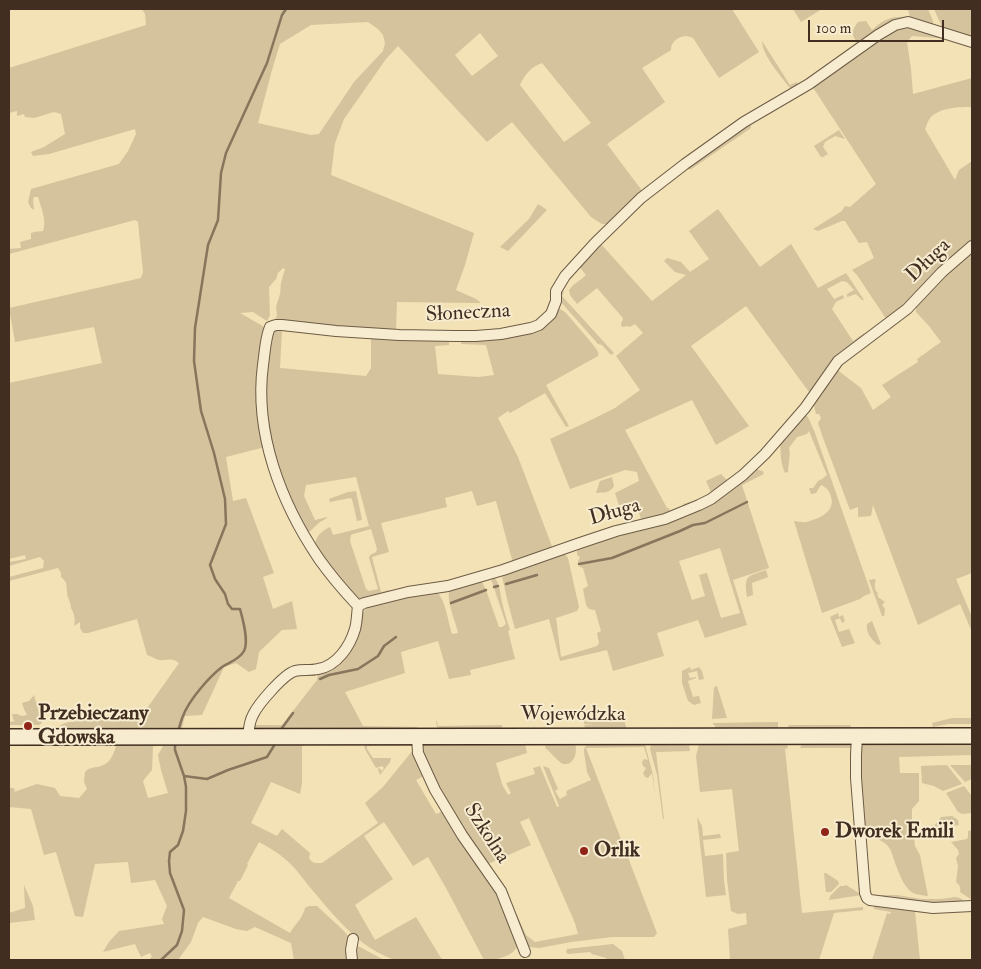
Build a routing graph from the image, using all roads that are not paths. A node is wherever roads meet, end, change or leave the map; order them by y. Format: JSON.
{"nodes":[{"id":1,"x":972,"y":42,"type":"edge"},
{"id":2,"x":972,"y":246,"type":"edge"},
{"id":3,"x":358,"y":606,"type":"junction"},
{"id":4,"x":858,"y":736,"type":"junction"},
{"id":5,"x":972,"y":736,"type":"edge"},
{"id":6,"x":9,"y":737,"type":"edge"},
{"id":7,"x":248,"y":737,"type":"junction"},
{"id":8,"x":417,"y":737,"type":"junction"},
{"id":9,"x":972,"y":906,"type":"edge"},
{"id":10,"x":353,"y":939,"type":"dead end"},
{"id":11,"x":525,"y":952,"type":"dead end"},
{"id":12,"x":352,"y":960,"type":"edge"}],
"edges":[{"from":1,"to":3,"type":"street","name":"Słoneczna"},
{"from":2,"to":3,"type":"street","name":"Długa"},
{"from":3,"to":7,"type":"street"},
{"from":4,"to":5,"type":"main road","name":"Wojewódzka"},
{"from":4,"to":8,"type":"main road","name":"Wojewódzka"},
{"from":4,"to":9,"type":"street"},
{"from":6,"to":7,"type":"main road","name":"Wojewódzka"},
{"from":7,"to":8,"type":"main road","name":"Wojewódzka"},
{"from":8,"to":11,"type":"street","name":"Szkolna"},
{"from":10,"to":12,"type":"street"}]}
